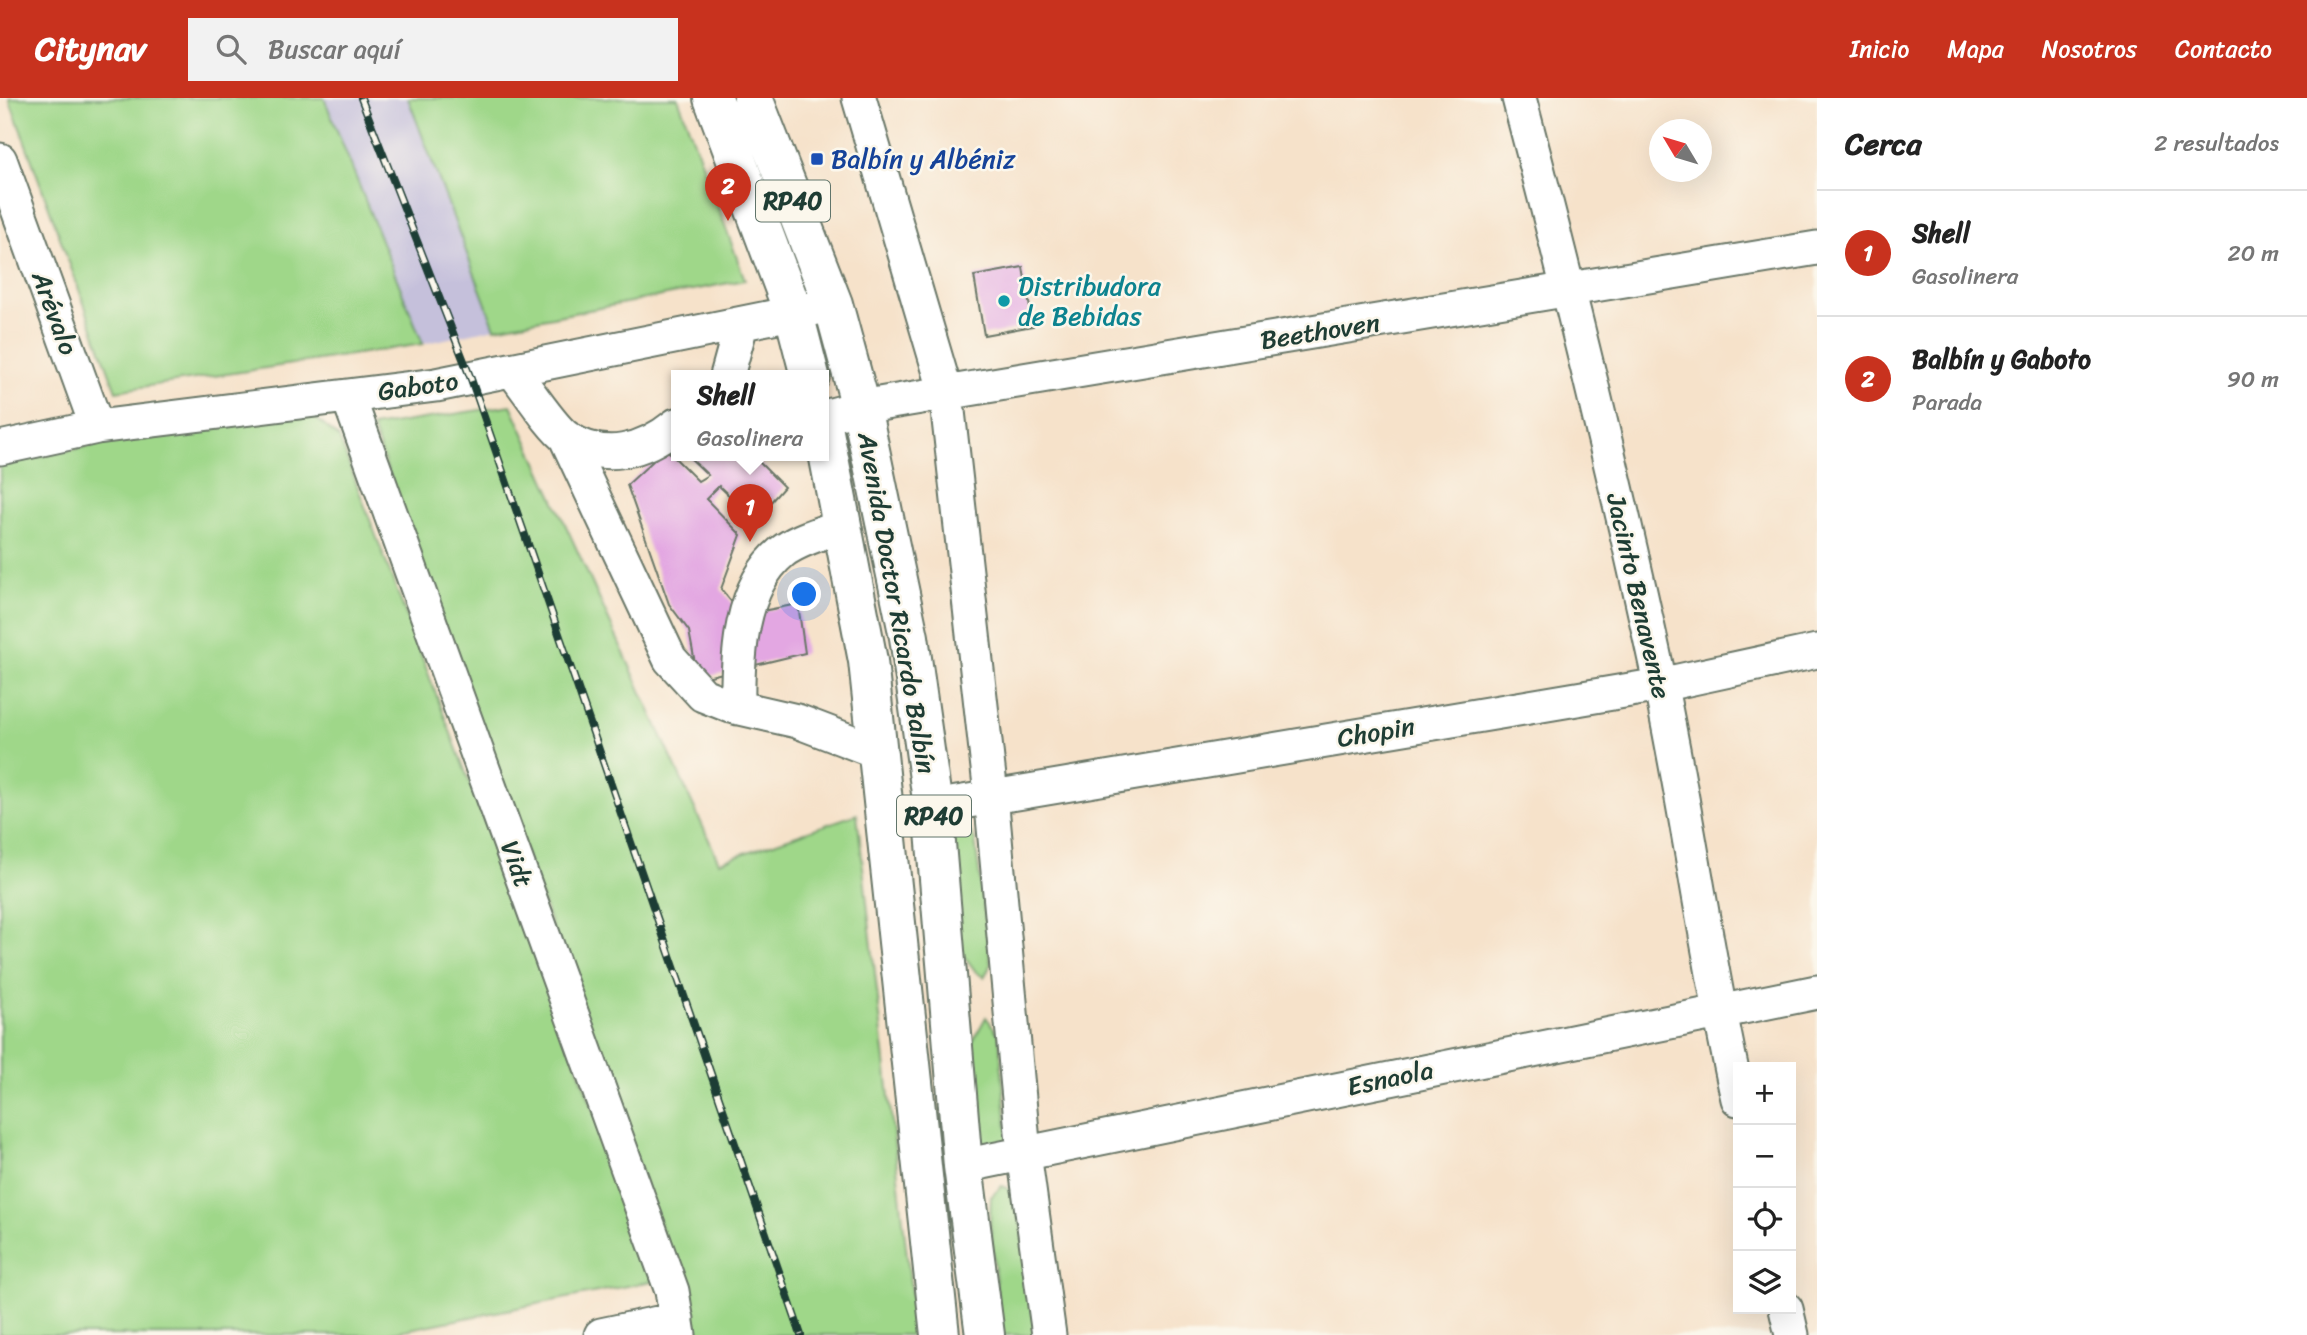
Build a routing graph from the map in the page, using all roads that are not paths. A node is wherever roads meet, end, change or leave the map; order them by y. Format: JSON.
{"nodes":[{"id":1,"x":713,"y":98,"type":"edge"},
{"id":2,"x":753,"y":98,"type":"edge"},
{"id":3,"x":859,"y":98,"type":"edge"},
{"id":4,"x":1519,"y":98,"type":"edge"},
{"id":5,"x":0,"y":160,"type":"edge"},
{"id":6,"x":1817,"y":248,"type":"edge"},
{"id":7,"x":1569,"y":290,"type":"junction"},
{"id":8,"x":833,"y":304,"type":"junction"},
{"id":9,"x":794,"y":314,"type":"junction"},
{"id":10,"x":741,"y":325,"type":"junction"},
{"id":11,"x":730,"y":370,"type":"edge"},
{"id":12,"x":808,"y":370,"type":"edge"},
{"id":13,"x":513,"y":371,"type":"junction"},
{"id":14,"x":946,"y":393,"type":"junction"},
{"id":15,"x":348,"y":396,"type":"junction"},
{"id":16,"x":861,"y":407,"type":"junction"},
{"id":17,"x":829,"y":416,"type":"edge"},
{"id":18,"x":97,"y":427,"type":"junction"},
{"id":19,"x":671,"y":428,"type":"edge"},
{"id":20,"x":566,"y":438,"type":"junction"},
{"id":21,"x":0,"y":448,"type":"edge"},
{"id":22,"x":829,"y":458,"type":"edge"},
{"id":23,"x":842,"y":525,"type":"junction"},
{"id":24,"x":1817,"y":651,"type":"edge"},
{"id":25,"x":1660,"y":685,"type":"junction"},
{"id":26,"x":738,"y":708,"type":"junction"},
{"id":27,"x":878,"y":752,"type":"junction"},
{"id":28,"x":991,"y":795,"type":"junction"},
{"id":29,"x":933,"y":807,"type":"junction"},
{"id":30,"x":1817,"y":992,"type":"edge"},
{"id":31,"x":1718,"y":1010,"type":"junction"},
{"id":32,"x":1733,"y":1077,"type":"edge"},
{"id":33,"x":1024,"y":1153,"type":"junction"},
{"id":34,"x":963,"y":1166,"type":"junction"},
{"id":35,"x":1787,"y":1314,"type":"edge"},
{"id":36,"x":678,"y":1327,"type":"edge"},
{"id":37,"x":601,"y":1335,"type":"edge"},
{"id":38,"x":940,"y":1335,"type":"edge"},
{"id":39,"x":985,"y":1335,"type":"edge"},
{"id":40,"x":1049,"y":1335,"type":"edge"},
{"id":41,"x":1792,"y":1335,"type":"edge"}],
"edges":[{"from":1,"to":9,"type":"main road","number":"RP40"},
{"from":2,"to":8,"type":"main road","name":"Avenida Doctor Ricardo Balbín","number":"RP40"},
{"from":3,"to":14,"type":"street"},
{"from":4,"to":7,"type":"street","name":"Jacinto Benavente"},
{"from":5,"to":18,"type":"street","name":"Arévalo"},
{"from":6,"to":7,"type":"street","name":"Beethoven"},
{"from":7,"to":14,"type":"street","name":"Beethoven"},
{"from":7,"to":25,"type":"street","name":"Jacinto Benavente"},
{"from":8,"to":9,"type":"street","name":"Gaboto"},
{"from":8,"to":16,"type":"main road","name":"Avenida Doctor Ricardo Balbín","number":"RP40"},
{"from":9,"to":10,"type":"street","name":"Gaboto"},
{"from":9,"to":12,"type":"main road","number":"RP40"},
{"from":10,"to":11,"type":"street"},
{"from":10,"to":13,"type":"street","name":"Gaboto"},
{"from":13,"to":15,"type":"street","name":"Gaboto"},
{"from":13,"to":20,"type":"street"},
{"from":14,"to":16,"type":"street","name":"Beethoven"},
{"from":14,"to":28,"type":"street"},
{"from":15,"to":18,"type":"street","name":"Gaboto"},
{"from":15,"to":36,"type":"street","name":"Vidt"},
{"from":16,"to":17,"type":"street","name":"Beethoven"},
{"from":16,"to":29,"type":"main road","name":"Avenida Doctor Ricardo Balbín","number":"RP40"},
{"from":18,"to":21,"type":"street","name":"Gaboto"},
{"from":19,"to":20,"type":"street"},
{"from":20,"to":26,"type":"street"},
{"from":22,"to":23,"type":"main road","name":"Avenida Doctor Ricardo Balbín","number":"RP40"},
{"from":23,"to":26,"type":"street"},
{"from":23,"to":27,"type":"main road","name":"Avenida Doctor Ricardo Balbín","number":"RP40"},
{"from":24,"to":25,"type":"street","name":"Chopin"},
{"from":25,"to":28,"type":"street","name":"Chopin"},
{"from":25,"to":31,"type":"street","name":"Jacinto Benavente"},
{"from":26,"to":27,"type":"street"},
{"from":27,"to":38,"type":"main road","name":"Avenida Doctor Ricardo Balbín","number":"RP40"},
{"from":28,"to":29,"type":"street","name":"Chopin"},
{"from":28,"to":33,"type":"street"},
{"from":29,"to":34,"type":"main road","name":"Avenida Doctor Ricardo Balbín","number":"RP40"},
{"from":30,"to":31,"type":"street","name":"Esnaola"},
{"from":31,"to":32,"type":"street","name":"Jacinto Benavente"},
{"from":31,"to":33,"type":"street","name":"Esnaola"},
{"from":33,"to":34,"type":"street","name":"Esnaola"},
{"from":33,"to":40,"type":"street"},
{"from":34,"to":39,"type":"main road","name":"Avenida Doctor Ricardo Balbín","number":"RP40"},
{"from":35,"to":41,"type":"street"},
{"from":36,"to":37,"type":"street"}]}
